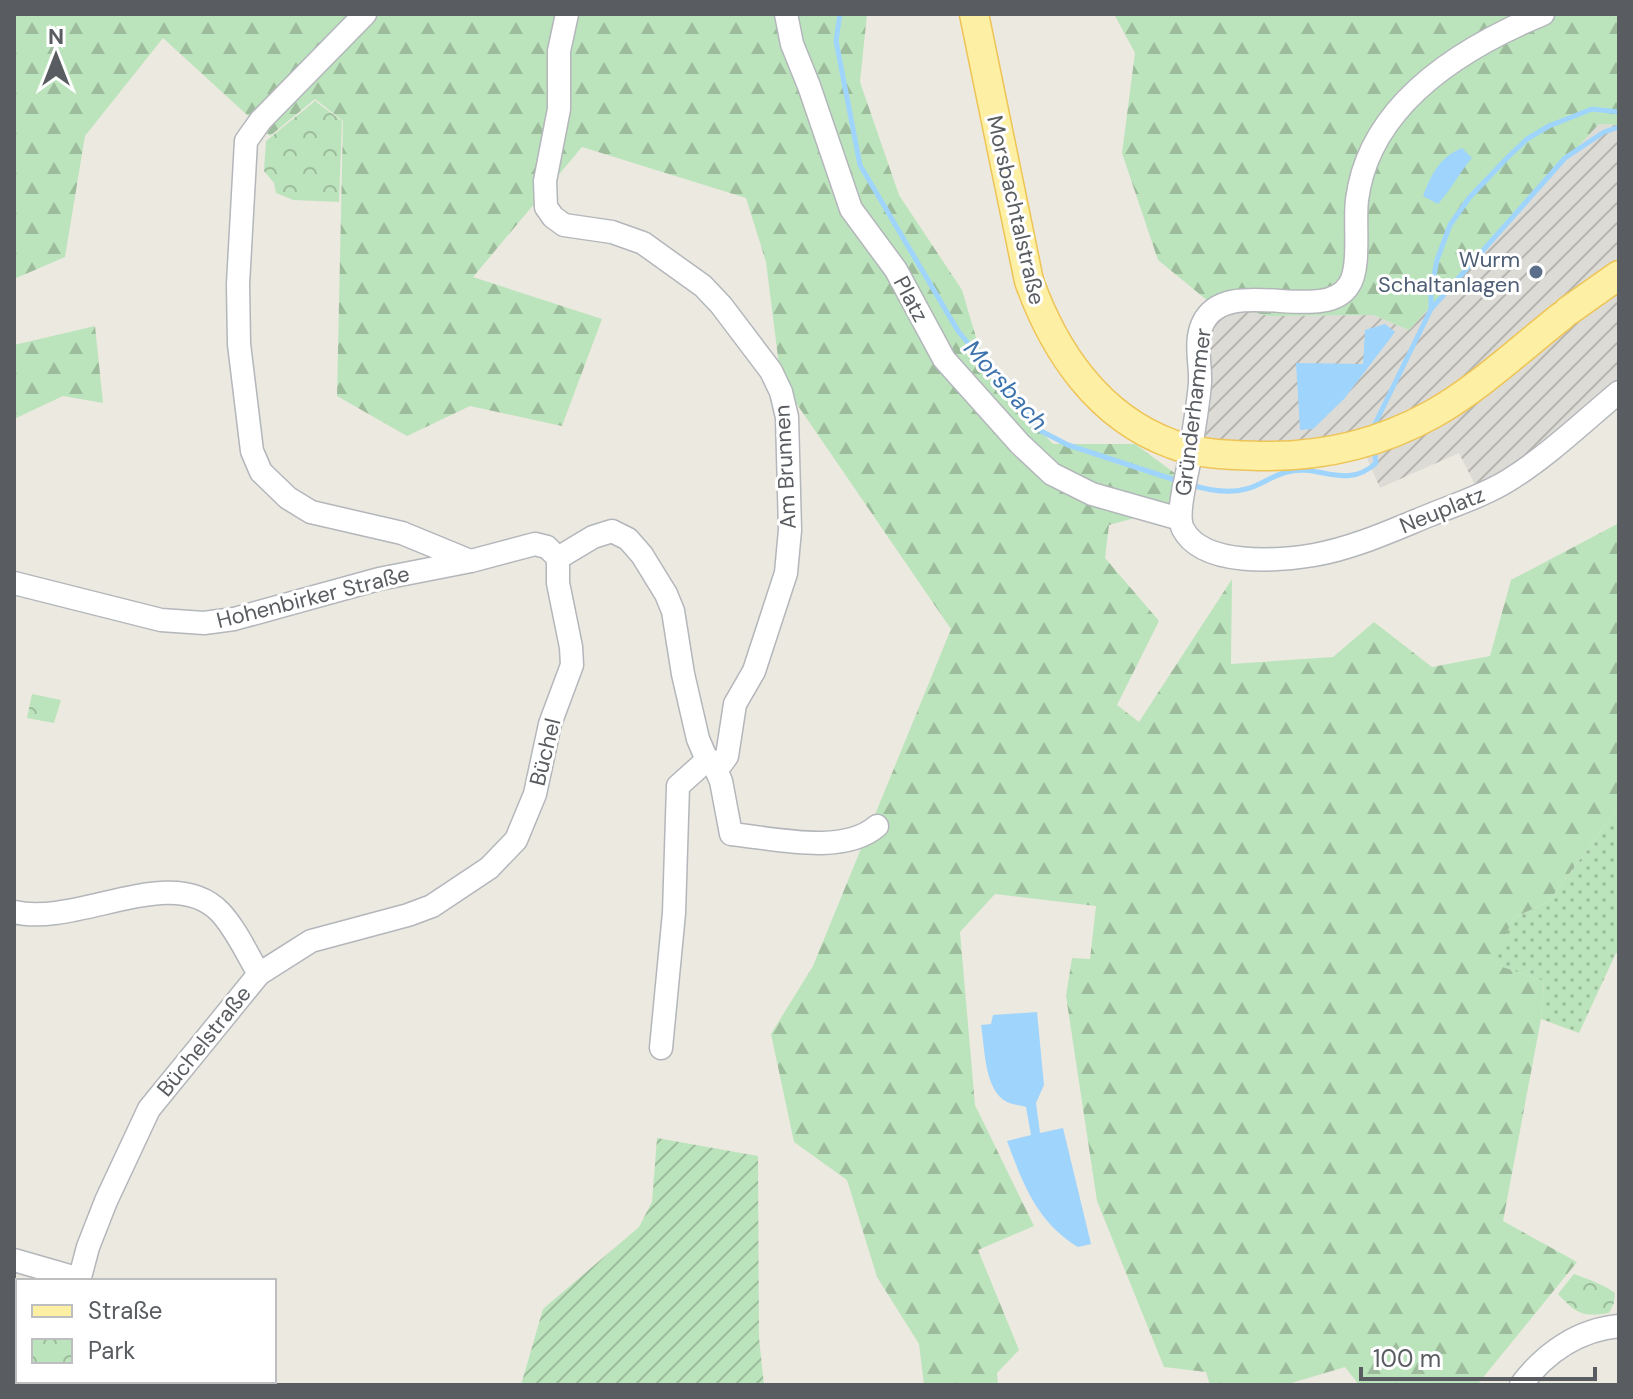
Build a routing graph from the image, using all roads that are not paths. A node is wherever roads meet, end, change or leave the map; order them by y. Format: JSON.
{"nodes":[{"id":1,"x":365,"y":14,"type":"edge"},
{"id":2,"x":567,"y":14,"type":"edge"},
{"id":3,"x":786,"y":14,"type":"edge"},
{"id":4,"x":974,"y":14,"type":"edge"},
{"id":5,"x":1543,"y":14,"type":"edge"},
{"id":6,"x":1619,"y":275,"type":"edge"},
{"id":7,"x":1619,"y":392,"type":"edge"},
{"id":8,"x":1190,"y":462,"type":"junction"},
{"id":9,"x":1181,"y":509,"type":"junction"},
{"id":10,"x":558,"y":558,"type":"junction"},
{"id":11,"x":1236,"y":558,"type":"joint"},
{"id":12,"x":471,"y":561,"type":"junction"},
{"id":13,"x":14,"y":583,"type":"edge"},
{"id":14,"x":710,"y":762,"type":"junction"},
{"id":15,"x":877,"y":826,"type":"dead end"},
{"id":16,"x":432,"y":906,"type":"joint"},
{"id":17,"x":14,"y":912,"type":"edge"},
{"id":18,"x":259,"y":974,"type":"junction"},
{"id":19,"x":661,"y":1048,"type":"dead end"},
{"id":20,"x":14,"y":1260,"type":"edge"},
{"id":21,"x":77,"y":1279,"type":"edge"},
{"id":22,"x":80,"y":1279,"type":"edge"},
{"id":23,"x":1619,"y":1326,"type":"edge"},
{"id":24,"x":1521,"y":1385,"type":"edge"}],
"edges":[{"from":1,"to":12,"type":"street"},
{"from":2,"to":14,"type":"street","name":"Am Brunnen"},
{"from":3,"to":9,"type":"street","name":"Platz"},
{"from":4,"to":8,"type":"main road","name":"Morsbachtalstraße"},
{"from":5,"to":8,"type":"street","name":"Gründerhammer"},
{"from":6,"to":8,"type":"main road","name":"Morsbachtalstraße"},
{"from":7,"to":11,"type":"street","name":"Neuplatz"},
{"from":8,"to":9,"type":"street","name":"Gründerhammer"},
{"from":9,"to":11,"type":"street","name":"Gründerhammer"},
{"from":10,"to":12,"type":"street"},
{"from":10,"to":14,"type":"street"},
{"from":10,"to":16,"type":"street","name":"Büchel"},
{"from":12,"to":13,"type":"street","name":"Hohenbirker Straße"},
{"from":14,"to":15,"type":"street"},
{"from":14,"to":19,"type":"street"},
{"from":16,"to":18,"type":"street","name":"Büchelstraße"},
{"from":17,"to":18,"type":"street"},
{"from":18,"to":22,"type":"street","name":"Büchelstraße"},
{"from":20,"to":21,"type":"street"},
{"from":23,"to":24,"type":"street"}]}
